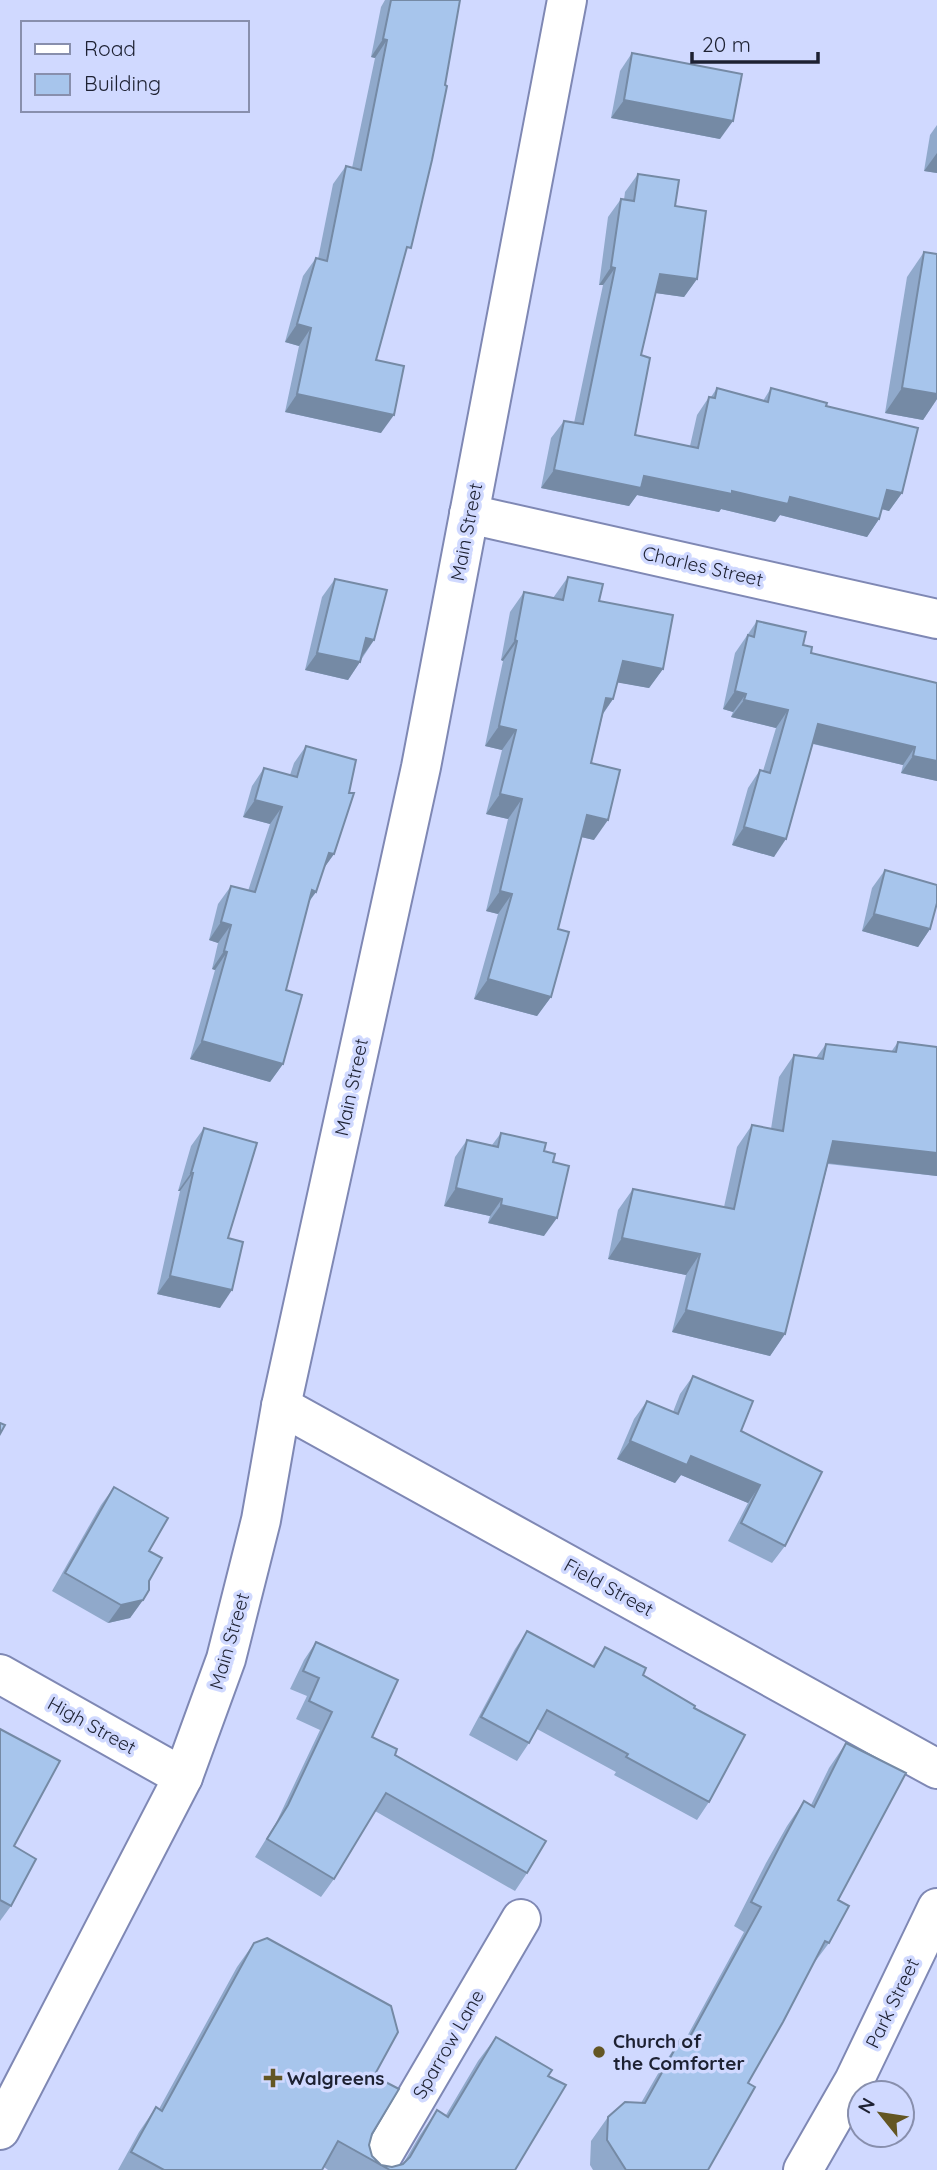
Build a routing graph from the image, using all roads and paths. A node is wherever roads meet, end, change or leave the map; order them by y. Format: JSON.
{"nodes":[{"id":1,"x":567,"y":0,"type":"edge"},
{"id":2,"x":469,"y":514,"type":"junction"},
{"id":3,"x":937,"y":618,"type":"edge"},
{"id":4,"x":281,"y":1406,"type":"junction"},
{"id":5,"x":0,"y":1674,"type":"edge"},
{"id":6,"x":937,"y":1769,"type":"edge"},
{"id":7,"x":183,"y":1777,"type":"junction"},
{"id":8,"x":937,"y":1908,"type":"edge"},
{"id":9,"x":521,"y":1919,"type":"dead end"},
{"id":10,"x":0,"y":2130,"type":"edge"},
{"id":11,"x":374,"y":2170,"type":"edge"},
{"id":12,"x":803,"y":2170,"type":"edge"}],
"edges":[{"from":1,"to":2,"type":"main road","name":"Main Street"},
{"from":2,"to":3,"type":"main road","name":"Charles Street"},
{"from":2,"to":4,"type":"main road","name":"Main Street"},
{"from":4,"to":6,"type":"main road","name":"Field Street"},
{"from":4,"to":7,"type":"main road","name":"Main Street"},
{"from":5,"to":7,"type":"main road","name":"High Street"},
{"from":7,"to":10,"type":"main road","name":"Main Street"},
{"from":8,"to":12,"type":"main road","name":"Park Street"},
{"from":9,"to":11,"type":"main road","name":"Sparrow Lane"}]}
